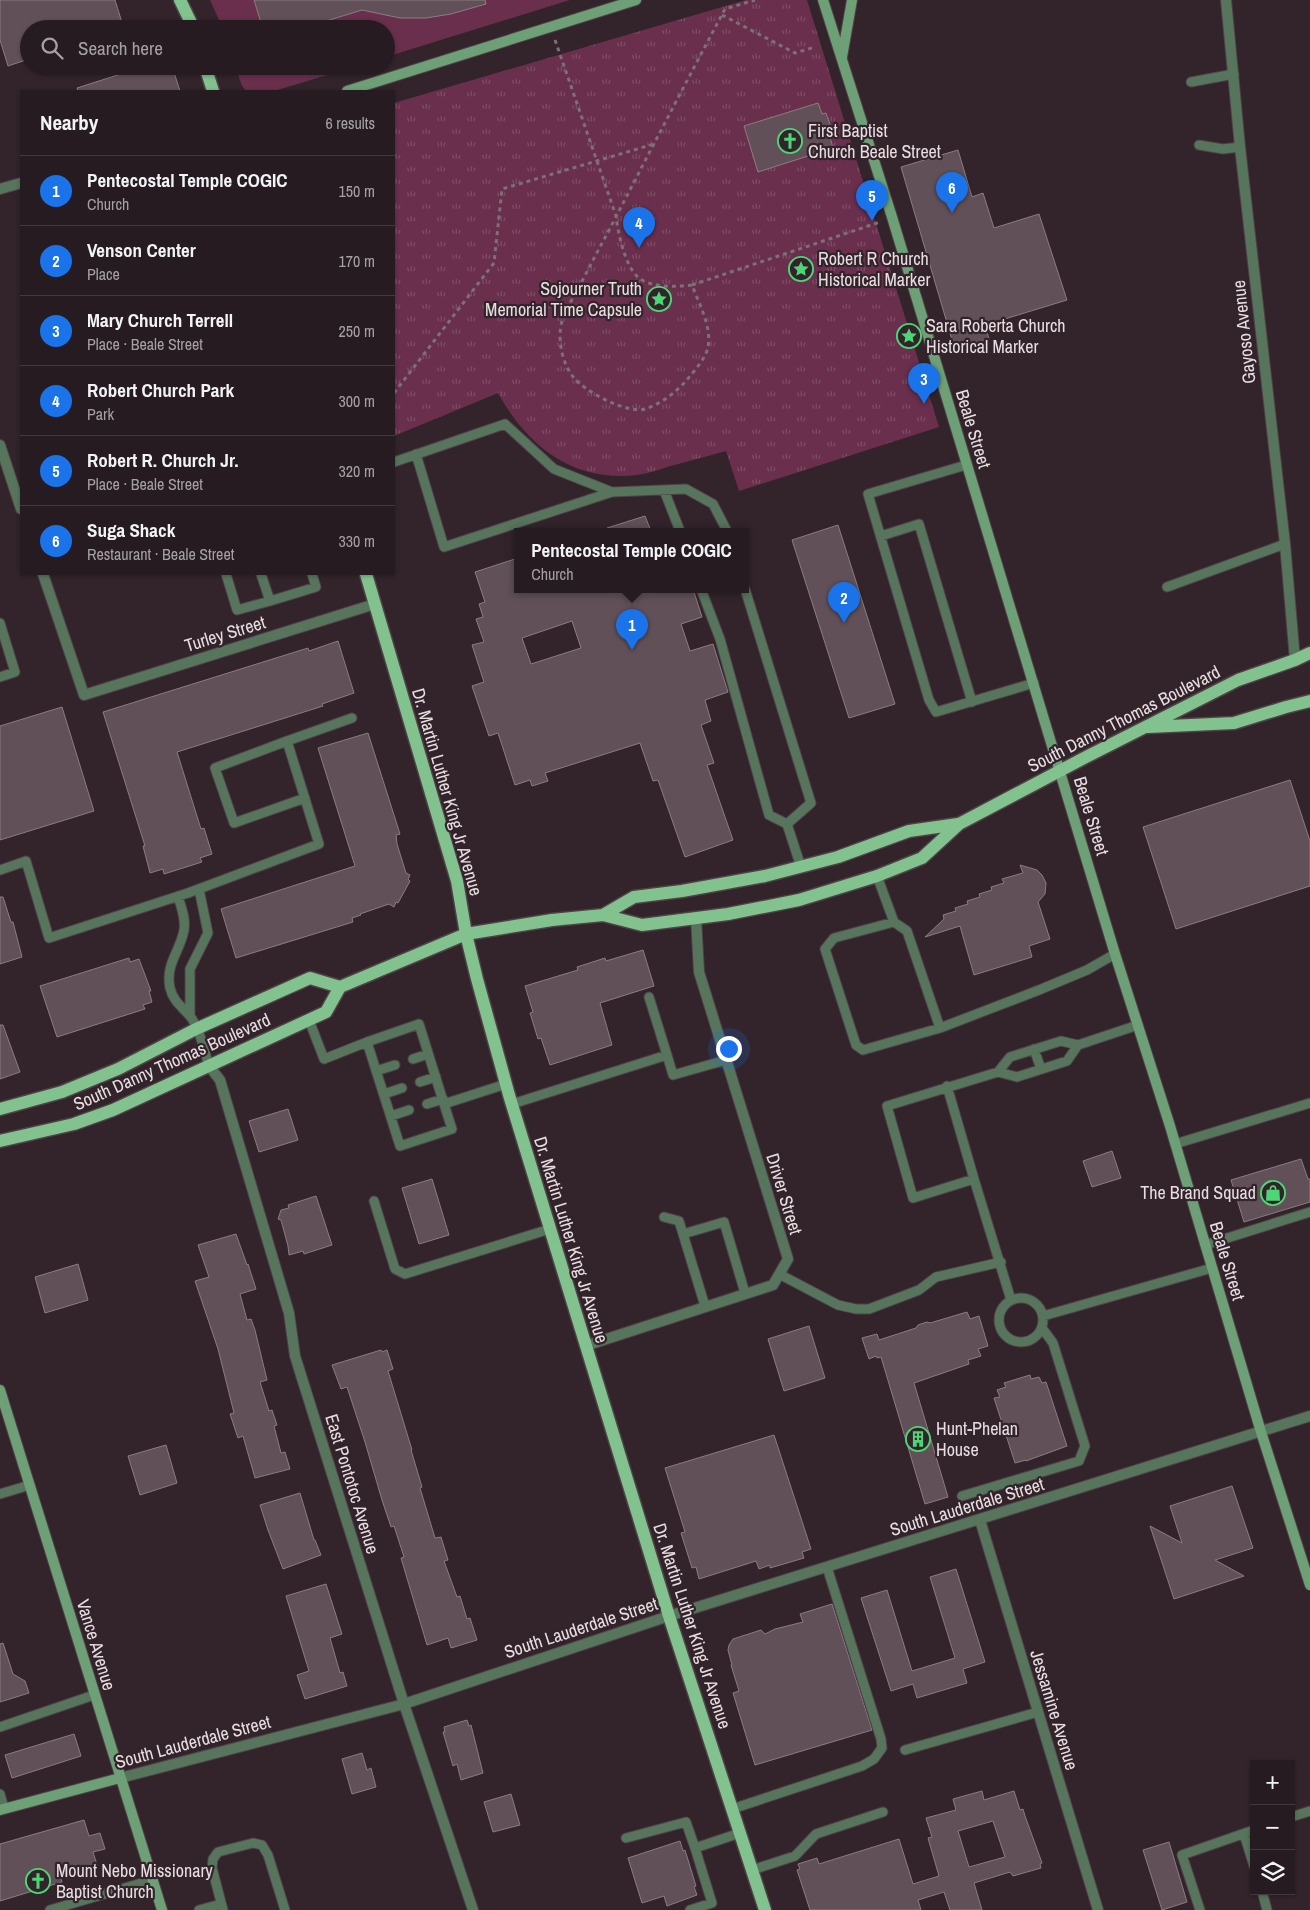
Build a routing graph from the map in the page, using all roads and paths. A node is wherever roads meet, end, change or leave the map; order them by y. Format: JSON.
{"nodes":[{"id":1,"x":180,"y":0,"type":"edge"},
{"id":2,"x":636,"y":0,"type":"edge"},
{"id":3,"x":755,"y":0,"type":"edge"},
{"id":4,"x":822,"y":0,"type":"edge"},
{"id":5,"x":852,"y":0,"type":"edge"},
{"id":6,"x":1226,"y":0,"type":"edge"},
{"id":7,"x":722,"y":15,"type":"junction"},
{"id":8,"x":191,"y":20,"type":"edge"},
{"id":9,"x":551,"y":28,"type":"junction"},
{"id":10,"x":815,"y":47,"type":"dead end"},
{"id":11,"x":842,"y":58,"type":"junction"},
{"id":12,"x":1234,"y":74,"type":"junction"},
{"id":13,"x":209,"y":75,"type":"edge"},
{"id":14,"x":1192,"y":82,"type":"dead end"},
{"id":15,"x":213,"y":90,"type":"edge"},
{"id":16,"x":350,"y":90,"type":"edge"},
{"id":17,"x":654,"y":144,"type":"junction"},
{"id":18,"x":1199,"y":145,"type":"dead end"},
{"id":19,"x":1240,"y":147,"type":"junction"},
{"id":20,"x":597,"y":161,"type":"junction"},
{"id":21,"x":20,"y":183,"type":"edge"},
{"id":22,"x":0,"y":189,"type":"edge"},
{"id":23,"x":616,"y":216,"type":"junction"},
{"id":24,"x":892,"y":217,"type":"junction"},
{"id":25,"x":692,"y":285,"type":"junction"},
{"id":26,"x":395,"y":392,"type":"edge"},
{"id":27,"x":1,"y":450,"type":"edge"},
{"id":28,"x":416,"y":454,"type":"junction"},
{"id":29,"x":395,"y":462,"type":"edge"},
{"id":30,"x":966,"y":465,"type":"junction"},
{"id":31,"x":664,"y":490,"type":"junction"},
{"id":32,"x":612,"y":492,"type":"junction"},
{"id":33,"x":20,"y":506,"type":"edge"},
{"id":34,"x":679,"y":528,"type":"edge"},
{"id":35,"x":726,"y":528,"type":"edge"},
{"id":36,"x":881,"y":536,"type":"junction"},
{"id":37,"x":1285,"y":544,"type":"junction"},
{"id":38,"x":43,"y":575,"type":"edge"},
{"id":39,"x":226,"y":575,"type":"edge"},
{"id":40,"x":261,"y":575,"type":"edge"},
{"id":41,"x":312,"y":575,"type":"edge"},
{"id":42,"x":366,"y":575,"type":"edge"},
{"id":43,"x":1167,"y":587,"type":"dead end"},
{"id":44,"x":703,"y":593,"type":"edge"},
{"id":45,"x":746,"y":593,"type":"edge"},
{"id":46,"x":270,"y":600,"type":"junction"},
{"id":47,"x":375,"y":604,"type":"junction"},
{"id":48,"x":0,"y":623,"type":"edge"},
{"id":49,"x":1310,"y":645,"type":"edge"},
{"id":50,"x":1310,"y":653,"type":"edge"},
{"id":51,"x":1295,"y":660,"type":"junction"},
{"id":52,"x":1310,"y":663,"type":"edge"},
{"id":53,"x":0,"y":677,"type":"edge"},
{"id":54,"x":1034,"y":683,"type":"junction"},
{"id":55,"x":1310,"y":701,"type":"edge"},
{"id":56,"x":972,"y":702,"type":"junction"},
{"id":57,"x":352,"y":718,"type":"dead end"},
{"id":58,"x":1143,"y":728,"type":"junction"},
{"id":59,"x":287,"y":741,"type":"junction"},
{"id":60,"x":1060,"y":770,"type":"junction"},
{"id":61,"x":305,"y":798,"type":"junction"},
{"id":62,"x":787,"y":824,"type":"junction"},
{"id":63,"x":959,"y":824,"type":"junction"},
{"id":64,"x":801,"y":867,"type":"junction"},
{"id":65,"x":0,"y":870,"type":"edge"},
{"id":66,"x":877,"y":876,"type":"junction"},
{"id":67,"x":199,"y":889,"type":"junction"},
{"id":68,"x":178,"y":896,"type":"junction"},
{"id":69,"x":603,"y":915,"type":"junction"},
{"id":70,"x":696,"y":918,"type":"junction"},
{"id":71,"x":894,"y":922,"type":"junction"},
{"id":72,"x":466,"y":934,"type":"junction"},
{"id":73,"x":1115,"y":954,"type":"junction"},
{"id":74,"x":340,"y":987,"type":"junction"},
{"id":75,"x":649,"y":997,"type":"dead end"},
{"id":76,"x":190,"y":1016,"type":"junction"},
{"id":77,"x":309,"y":1020,"type":"junction"},
{"id":78,"x":1138,"y":1025,"type":"junction"},
{"id":79,"x":940,"y":1028,"type":"junction"},
{"id":80,"x":196,"y":1029,"type":"junction"},
{"id":81,"x":367,"y":1042,"type":"junction"},
{"id":82,"x":1078,"y":1045,"type":"junction"},
{"id":83,"x":1034,"y":1049,"type":"junction"},
{"id":84,"x":428,"y":1054,"type":"junction"},
{"id":85,"x":667,"y":1056,"type":"junction"},
{"id":86,"x":412,"y":1058,"type":"dead end"},
{"id":87,"x":726,"y":1060,"type":"junction"},
{"id":88,"x":395,"y":1065,"type":"dead end"},
{"id":89,"x":209,"y":1066,"type":"junction"},
{"id":90,"x":1041,"y":1069,"type":"junction"},
{"id":91,"x":376,"y":1071,"type":"junction"},
{"id":92,"x":998,"y":1072,"type":"junction"},
{"id":93,"x":436,"y":1077,"type":"junction"},
{"id":94,"x":420,"y":1082,"type":"dead end"},
{"id":95,"x":506,"y":1084,"type":"junction"},
{"id":96,"x":947,"y":1086,"type":"junction"},
{"id":97,"x":402,"y":1088,"type":"dead end"},
{"id":98,"x":384,"y":1094,"type":"junction"},
{"id":99,"x":444,"y":1101,"type":"junction"},
{"id":100,"x":1310,"y":1103,"type":"edge"},
{"id":101,"x":427,"y":1104,"type":"dead end"},
{"id":102,"x":512,"y":1104,"type":"junction"},
{"id":103,"x":0,"y":1109,"type":"edge"},
{"id":104,"x":409,"y":1110,"type":"dead end"},
{"id":105,"x":391,"y":1116,"type":"junction"},
{"id":106,"x":0,"y":1141,"type":"edge"},
{"id":107,"x":1174,"y":1144,"type":"junction"},
{"id":108,"x":974,"y":1179,"type":"junction"},
{"id":109,"x":374,"y":1201,"type":"dead end"},
{"id":110,"x":1310,"y":1212,"type":"edge"},
{"id":111,"x":664,"y":1217,"type":"dead end"},
{"id":112,"x":550,"y":1229,"type":"junction"},
{"id":113,"x":684,"y":1234,"type":"junction"},
{"id":114,"x":1205,"y":1246,"type":"junction"},
{"id":115,"x":1001,"y":1262,"type":"junction"},
{"id":116,"x":1212,"y":1268,"type":"junction"},
{"id":117,"x":779,"y":1274,"type":"junction"},
{"id":118,"x":745,"y":1293,"type":"junction"},
{"id":119,"x":1011,"y":1300,"type":"junction"},
{"id":120,"x":705,"y":1306,"type":"junction"},
{"id":121,"x":1043,"y":1316,"type":"junction"},
{"id":122,"x":1042,"y":1328,"type":"junction"},
{"id":123,"x":585,"y":1346,"type":"junction"},
{"id":124,"x":0,"y":1390,"type":"edge"},
{"id":125,"x":1310,"y":1416,"type":"edge"},
{"id":126,"x":1261,"y":1432,"type":"junction"},
{"id":127,"x":30,"y":1485,"type":"junction"},
{"id":128,"x":0,"y":1494,"type":"edge"},
{"id":129,"x":962,"y":1496,"type":"dead end"},
{"id":130,"x":980,"y":1520,"type":"junction"},
{"id":131,"x":827,"y":1567,"type":"junction"},
{"id":132,"x":1310,"y":1585,"type":"edge"},
{"id":133,"x":669,"y":1616,"type":"junction"},
{"id":134,"x":94,"y":1695,"type":"junction"},
{"id":135,"x":404,"y":1704,"type":"junction"},
{"id":136,"x":1038,"y":1712,"type":"junction"},
{"id":137,"x":0,"y":1727,"type":"edge"},
{"id":138,"x":905,"y":1750,"type":"dead end"},
{"id":139,"x":120,"y":1778,"type":"junction"},
{"id":140,"x":0,"y":1794,"type":"edge"},
{"id":141,"x":2,"y":1809,"type":"edge"},
{"id":142,"x":732,"y":1809,"type":"junction"},
{"id":143,"x":1310,"y":1811,"type":"edge"},
{"id":144,"x":883,"y":1812,"type":"dead end"},
{"id":145,"x":1295,"y":1816,"type":"edge"},
{"id":146,"x":1250,"y":1832,"type":"edge"},
{"id":147,"x":740,"y":1833,"type":"junction"},
{"id":148,"x":1244,"y":1834,"type":"junction"},
{"id":149,"x":626,"y":1838,"type":"dead end"},
{"id":150,"x":695,"y":1848,"type":"junction"},
{"id":151,"x":1250,"y":1853,"type":"edge"},
{"id":152,"x":752,"y":1870,"type":"junction"},
{"id":153,"x":152,"y":1880,"type":"junction"},
{"id":154,"x":1263,"y":1895,"type":"edge"},
{"id":155,"x":222,"y":1907,"type":"edge"},
{"id":156,"x":50,"y":1910,"type":"edge"},
{"id":157,"x":162,"y":1910,"type":"edge"},
{"id":158,"x":199,"y":1910,"type":"edge"},
{"id":159,"x":285,"y":1910,"type":"edge"},
{"id":160,"x":473,"y":1910,"type":"edge"},
{"id":161,"x":690,"y":1910,"type":"edge"},
{"id":162,"x":765,"y":1910,"type":"edge"},
{"id":163,"x":1098,"y":1910,"type":"edge"},
{"id":164,"x":1200,"y":1910,"type":"edge"},
{"id":165,"x":1267,"y":1910,"type":"edge"}],
"edges":[{"from":1,"to":8,"type":"main road"},
{"from":2,"to":9,"type":"street"},
{"from":3,"to":7,"type":"path"},
{"from":4,"to":11,"type":"street","name":"Beale Street"},
{"from":5,"to":11,"type":"street"},
{"from":6,"to":12,"type":"street","name":"Gayoso Avenue"},
{"from":7,"to":10,"type":"path"},
{"from":7,"to":17,"type":"path"},
{"from":9,"to":16,"type":"street"},
{"from":9,"to":20,"type":"path"},
{"from":11,"to":24,"type":"street","name":"Beale Street"},
{"from":12,"to":14,"type":"lane"},
{"from":12,"to":19,"type":"street","name":"Gayoso Avenue"},
{"from":13,"to":15,"type":"main road"},
{"from":17,"to":20,"type":"path"},
{"from":17,"to":23,"type":"path"},
{"from":18,"to":19,"type":"lane"},
{"from":19,"to":37,"type":"street","name":"Gayoso Avenue"},
{"from":20,"to":23,"type":"path"},
{"from":20,"to":26,"type":"path"},
{"from":21,"to":22,"type":"street"},
{"from":23,"to":25,"type":"path"},
{"from":23,"to":25,"type":"path"},
{"from":24,"to":25,"type":"path"},
{"from":24,"to":30,"type":"street","name":"Beale Street"},
{"from":27,"to":33,"type":"street"},
{"from":28,"to":29,"type":"lane"},
{"from":28,"to":32,"type":"lane"},
{"from":28,"to":32,"type":"lane"},
{"from":30,"to":36,"type":"lane"},
{"from":30,"to":54,"type":"street","name":"Beale Street"},
{"from":31,"to":32,"type":"lane"},
{"from":31,"to":34,"type":"lane"},
{"from":31,"to":35,"type":"lane"},
{"from":36,"to":56,"type":"lane"},
{"from":36,"to":56,"type":"lane"},
{"from":37,"to":43,"type":"lane"},
{"from":37,"to":51,"type":"street","name":"Gayoso Avenue"},
{"from":38,"to":47,"type":"street","name":"Turley Street"},
{"from":39,"to":46,"type":"lane"},
{"from":40,"to":46,"type":"lane"},
{"from":41,"to":46,"type":"lane"},
{"from":42,"to":47,"type":"main road","name":"Dr. Martin Luther King Jr Avenue"},
{"from":44,"to":62,"type":"lane"},
{"from":45,"to":62,"type":"lane"},
{"from":47,"to":72,"type":"main road","name":"Dr. Martin Luther King Jr Avenue"},
{"from":48,"to":53,"type":"lane"},
{"from":49,"to":51,"type":"main road"},
{"from":50,"to":51,"type":"main road","name":"South Danny Thomas Boulevard"},
{"from":51,"to":52,"type":"main road"},
{"from":51,"to":58,"type":"main road","name":"South Danny Thomas Boulevard"},
{"from":54,"to":56,"type":"lane"},
{"from":54,"to":60,"type":"street","name":"Beale Street"},
{"from":55,"to":58,"type":"main road"},
{"from":57,"to":59,"type":"lane"},
{"from":58,"to":60,"type":"main road","name":"South Danny Thomas Boulevard"},
{"from":59,"to":61,"type":"lane"},
{"from":59,"to":61,"type":"lane"},
{"from":60,"to":63,"type":"main road","name":"South Danny Thomas Boulevard"},
{"from":60,"to":73,"type":"street","name":"Beale Street"},
{"from":61,"to":67,"type":"lane"},
{"from":62,"to":64,"type":"lane"},
{"from":63,"to":64,"type":"main road","name":"South Danny Thomas Boulevard"},
{"from":63,"to":66,"type":"main road","name":"South Danny Thomas Boulevard"},
{"from":64,"to":69,"type":"main road","name":"South Danny Thomas Boulevard"},
{"from":65,"to":68,"type":"lane"},
{"from":66,"to":70,"type":"main road","name":"South Danny Thomas Boulevard"},
{"from":66,"to":71,"type":"lane"},
{"from":67,"to":68,"type":"lane"},
{"from":67,"to":76,"type":"lane"},
{"from":68,"to":76,"type":"lane"},
{"from":69,"to":70,"type":"main road","name":"South Danny Thomas Boulevard"},
{"from":69,"to":72,"type":"main road","name":"South Danny Thomas Boulevard"},
{"from":70,"to":87,"type":"street","name":"Driver Street"},
{"from":71,"to":79,"type":"lane"},
{"from":71,"to":79,"type":"lane"},
{"from":72,"to":74,"type":"main road","name":"South Danny Thomas Boulevard"},
{"from":72,"to":95,"type":"main road","name":"Dr. Martin Luther King Jr Avenue"},
{"from":73,"to":78,"type":"street","name":"Beale Street"},
{"from":73,"to":79,"type":"lane"},
{"from":74,"to":77,"type":"main road","name":"South Danny Thomas Boulevard"},
{"from":74,"to":80,"type":"main road","name":"South Danny Thomas Boulevard"},
{"from":75,"to":85,"type":"lane"},
{"from":76,"to":80,"type":"lane"},
{"from":77,"to":81,"type":"lane"},
{"from":77,"to":89,"type":"main road","name":"South Danny Thomas Boulevard"},
{"from":78,"to":82,"type":"lane"},
{"from":78,"to":107,"type":"street","name":"Beale Street"},
{"from":80,"to":89,"type":"lane"},
{"from":80,"to":103,"type":"main road","name":"South Danny Thomas Boulevard"},
{"from":81,"to":84,"type":"lane"},
{"from":81,"to":91,"type":"lane"},
{"from":82,"to":83,"type":"lane"},
{"from":82,"to":90,"type":"lane"},
{"from":83,"to":90,"type":"lane"},
{"from":83,"to":92,"type":"lane"},
{"from":84,"to":86,"type":"lane"},
{"from":84,"to":93,"type":"lane"},
{"from":85,"to":87,"type":"lane"},
{"from":85,"to":102,"type":"lane"},
{"from":87,"to":117,"type":"street","name":"Driver Street"},
{"from":88,"to":91,"type":"lane"},
{"from":89,"to":106,"type":"main road","name":"South Danny Thomas Boulevard"},
{"from":89,"to":135,"type":"street","name":"East Pontotoc Avenue"},
{"from":90,"to":92,"type":"lane"},
{"from":91,"to":98,"type":"lane"},
{"from":92,"to":96,"type":"lane"},
{"from":93,"to":94,"type":"lane"},
{"from":93,"to":99,"type":"lane"},
{"from":95,"to":99,"type":"lane"},
{"from":95,"to":102,"type":"main road","name":"Dr. Martin Luther King Jr Avenue"},
{"from":96,"to":108,"type":"lane"},
{"from":96,"to":108,"type":"lane"},
{"from":97,"to":98,"type":"lane"},
{"from":98,"to":105,"type":"lane"},
{"from":99,"to":101,"type":"lane"},
{"from":99,"to":105,"type":"lane"},
{"from":100,"to":107,"type":"lane"},
{"from":102,"to":112,"type":"main road","name":"Dr. Martin Luther King Jr Avenue"},
{"from":104,"to":105,"type":"lane"},
{"from":107,"to":114,"type":"street","name":"Beale Street"},
{"from":108,"to":115,"type":"lane"},
{"from":109,"to":112,"type":"lane"},
{"from":110,"to":114,"type":"lane"},
{"from":111,"to":113,"type":"lane"},
{"from":112,"to":123,"type":"main road","name":"Dr. Martin Luther King Jr Avenue"},
{"from":113,"to":118,"type":"lane"},
{"from":113,"to":120,"type":"lane"},
{"from":114,"to":116,"type":"street","name":"Beale Street"},
{"from":115,"to":117,"type":"lane"},
{"from":115,"to":119,"type":"lane"},
{"from":116,"to":121,"type":"lane"},
{"from":116,"to":126,"type":"street","name":"Beale Street"},
{"from":117,"to":118,"type":"street"},
{"from":118,"to":120,"type":"street"},
{"from":119,"to":121,"type":"lane"},
{"from":119,"to":122,"type":"lane"},
{"from":120,"to":123,"type":"street"},
{"from":121,"to":122,"type":"lane"},
{"from":122,"to":129,"type":"lane"},
{"from":123,"to":133,"type":"main road","name":"Dr. Martin Luther King Jr Avenue"},
{"from":124,"to":127,"type":"street","name":"Vance Avenue"},
{"from":125,"to":126,"type":"street","name":"South Lauderdale Street"},
{"from":126,"to":130,"type":"street","name":"South Lauderdale Street"},
{"from":126,"to":132,"type":"street","name":"Beale Street"},
{"from":127,"to":128,"type":"lane"},
{"from":127,"to":134,"type":"street","name":"Vance Avenue"},
{"from":130,"to":131,"type":"street","name":"South Lauderdale Street"},
{"from":130,"to":136,"type":"street","name":"Jessamine Avenue"},
{"from":131,"to":133,"type":"street","name":"South Lauderdale Street"},
{"from":131,"to":142,"type":"lane"},
{"from":133,"to":135,"type":"street","name":"South Lauderdale Street"},
{"from":133,"to":142,"type":"main road","name":"Dr. Martin Luther King Jr Avenue"},
{"from":134,"to":137,"type":"lane"},
{"from":134,"to":139,"type":"street","name":"Vance Avenue"},
{"from":135,"to":139,"type":"street","name":"South Lauderdale Street"},
{"from":135,"to":160,"type":"street","name":"East Pontotoc Avenue"},
{"from":136,"to":138,"type":"lane"},
{"from":136,"to":163,"type":"street","name":"Jessamine Avenue"},
{"from":139,"to":141,"type":"street","name":"South Lauderdale Street"},
{"from":139,"to":153,"type":"street","name":"Vance Avenue"},
{"from":140,"to":141,"type":"lane"},
{"from":142,"to":147,"type":"main road","name":"Dr. Martin Luther King Jr Avenue"},
{"from":143,"to":145,"type":"lane"},
{"from":144,"to":152,"type":"lane"},
{"from":146,"to":148,"type":"lane"},
{"from":147,"to":150,"type":"lane"},
{"from":147,"to":152,"type":"main road","name":"Dr. Martin Luther King Jr Avenue"},
{"from":148,"to":151,"type":"lane"},
{"from":148,"to":164,"type":"lane"},
{"from":149,"to":150,"type":"lane"},
{"from":150,"to":161,"type":"lane"},
{"from":152,"to":162,"type":"main road","name":"Dr. Martin Luther King Jr Avenue"},
{"from":153,"to":156,"type":"lane"},
{"from":153,"to":157,"type":"street","name":"Vance Avenue"},
{"from":154,"to":165,"type":"lane"},
{"from":155,"to":158,"type":"lane"},
{"from":155,"to":159,"type":"lane"}]}
